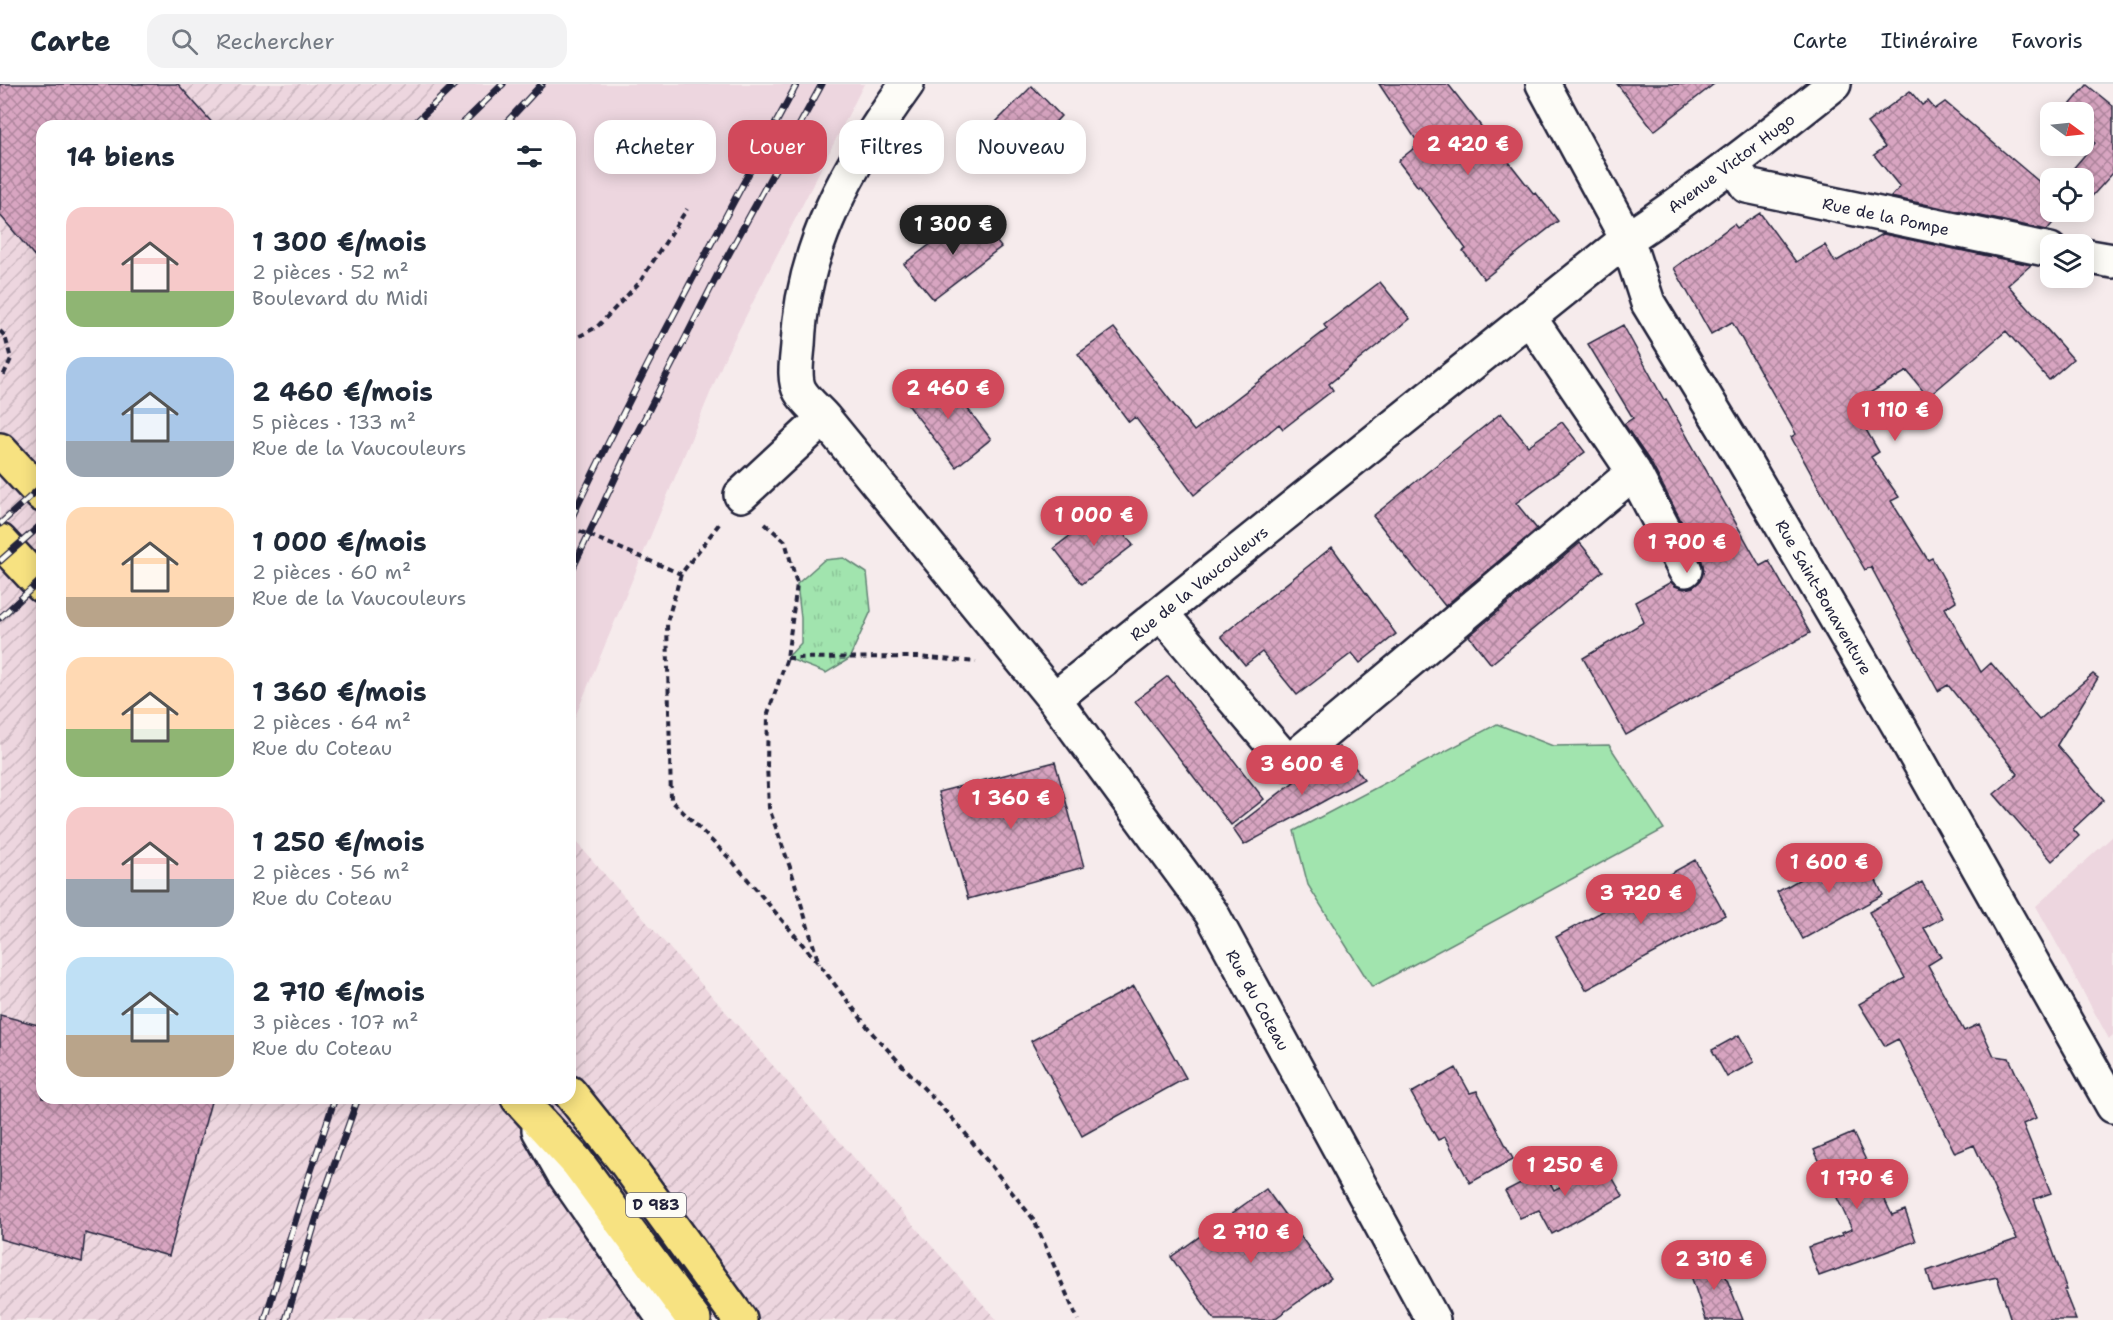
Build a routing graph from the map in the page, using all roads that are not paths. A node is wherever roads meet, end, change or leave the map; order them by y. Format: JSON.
{"nodes":[{"id":1,"x":907,"y":84,"type":"edge"},
{"id":2,"x":1543,"y":84,"type":"edge"},
{"id":3,"x":1834,"y":84,"type":"edge"},
{"id":4,"x":1732,"y":164,"type":"junction"},
{"id":5,"x":1627,"y":239,"type":"junction"},
{"id":6,"x":2040,"y":248,"type":"edge"},
{"id":7,"x":2094,"y":258,"type":"edge"},
{"id":8,"x":2113,"y":261,"type":"edge"},
{"id":9,"x":1529,"y":317,"type":"junction"},
{"id":10,"x":824,"y":418,"type":"junction"},
{"id":11,"x":0,"y":450,"type":"edge"},
{"id":12,"x":1634,"y":472,"type":"junction"},
{"id":13,"x":36,"y":489,"type":"edge"},
{"id":14,"x":741,"y":495,"type":"road end"},
{"id":15,"x":0,"y":541,"type":"edge"},
{"id":16,"x":1685,"y":570,"type":"dead end"},
{"id":17,"x":36,"y":580,"type":"edge"},
{"id":18,"x":1161,"y":614,"type":"junction"},
{"id":19,"x":1054,"y":699,"type":"junction"},
{"id":20,"x":576,"y":1100,"type":"edge"},
{"id":21,"x":524,"y":1104,"type":"edge"},
{"id":22,"x":525,"y":1104,"type":"edge"},
{"id":23,"x":2113,"y":1106,"type":"edge"},
{"id":24,"x":665,"y":1320,"type":"edge"},
{"id":25,"x":694,"y":1320,"type":"edge"},
{"id":26,"x":740,"y":1320,"type":"edge"},
{"id":27,"x":1433,"y":1320,"type":"edge"}],
"edges":[{"from":1,"to":10,"type":"street"},
{"from":2,"to":5,"type":"street","name":"Rue Saint-Bonaventure"},
{"from":3,"to":4,"type":"street","name":"Avenue Victor Hugo"},
{"from":4,"to":5,"type":"street","name":"Avenue Victor Hugo"},
{"from":4,"to":6,"type":"street","name":"Rue de la Pompe"},
{"from":5,"to":9,"type":"street","name":"Rue de la Vaucouleurs"},
{"from":5,"to":23,"type":"street","name":"Rue Saint-Bonaventure"},
{"from":7,"to":8,"type":"street"},
{"from":9,"to":12,"type":"street"},
{"from":9,"to":18,"type":"street","name":"Rue de la Vaucouleurs"},
{"from":10,"to":14,"type":"street"},
{"from":10,"to":19,"type":"street"},
{"from":11,"to":13,"type":"main road"},
{"from":12,"to":16,"type":"street"},
{"from":12,"to":18,"type":"street"},
{"from":15,"to":17,"type":"main road"},
{"from":18,"to":19,"type":"street","name":"Rue de la Vaucouleurs"},
{"from":19,"to":27,"type":"street","name":"Rue du Coteau"},
{"from":20,"to":26,"type":"main road","number":"D 983"},
{"from":21,"to":24,"type":"street"},
{"from":22,"to":25,"type":"main road","number":"D 983"}]}
